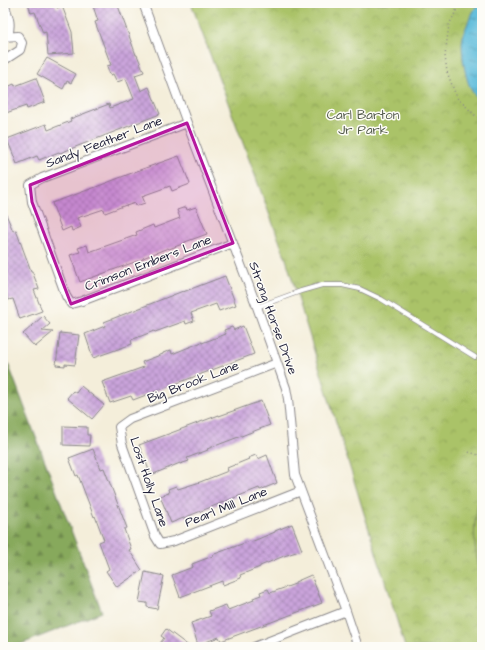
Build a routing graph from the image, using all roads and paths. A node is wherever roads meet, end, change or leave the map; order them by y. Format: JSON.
{"nodes":[{"id":1,"x":4,"y":3,"type":"edge"},
{"id":2,"x":143,"y":3,"type":"edge"},
{"id":3,"x":460,"y":3,"type":"edge"},
{"id":4,"x":5,"y":36,"type":"edge"},
{"id":5,"x":3,"y":60,"type":"edge"},
{"id":6,"x":187,"y":123,"type":"junction"},
{"id":7,"x":482,"y":124,"type":"edge"},
{"id":8,"x":233,"y":243,"type":"junction"},
{"id":9,"x":70,"y":304,"type":"joint"},
{"id":10,"x":257,"y":307,"type":"junction"},
{"id":11,"x":476,"y":357,"type":"dead end"},
{"id":12,"x":277,"y":363,"type":"junction"},
{"id":13,"x":119,"y":427,"type":"joint"},
{"id":14,"x":465,"y":451,"type":"dead end"},
{"id":15,"x":482,"y":452,"type":"edge"},
{"id":16,"x":481,"y":456,"type":"edge"},
{"id":17,"x":301,"y":491,"type":"junction"},
{"id":18,"x":160,"y":544,"type":"joint"},
{"id":19,"x":346,"y":612,"type":"junction"},
{"id":20,"x":254,"y":647,"type":"edge"},
{"id":21,"x":358,"y":647,"type":"edge"}],
"edges":[{"from":1,"to":4,"type":"street"},
{"from":2,"to":6,"type":"street","name":"Strong Horse Drive"},
{"from":3,"to":7,"type":"path"},
{"from":4,"to":5,"type":"street"},
{"from":6,"to":8,"type":"street","name":"Strong Horse Drive"},
{"from":6,"to":9,"type":"street","name":"Sandy Feather Lane"},
{"from":8,"to":9,"type":"street","name":"Crimson Embers Lane"},
{"from":8,"to":10,"type":"street","name":"Strong Horse Drive"},
{"from":10,"to":11,"type":"lane"},
{"from":10,"to":12,"type":"street","name":"Strong Horse Drive"},
{"from":12,"to":13,"type":"street","name":"Big Brook Lane"},
{"from":12,"to":17,"type":"street","name":"Strong Horse Drive"},
{"from":13,"to":18,"type":"street","name":"Lost Holly Lane"},
{"from":14,"to":16,"type":"path"},
{"from":15,"to":16,"type":"path"},
{"from":17,"to":18,"type":"street","name":"Pearl Mill Lane"},
{"from":17,"to":19,"type":"street","name":"Strong Horse Drive"},
{"from":19,"to":20,"type":"street"},
{"from":19,"to":21,"type":"street","name":"Strong Horse Drive"}]}
